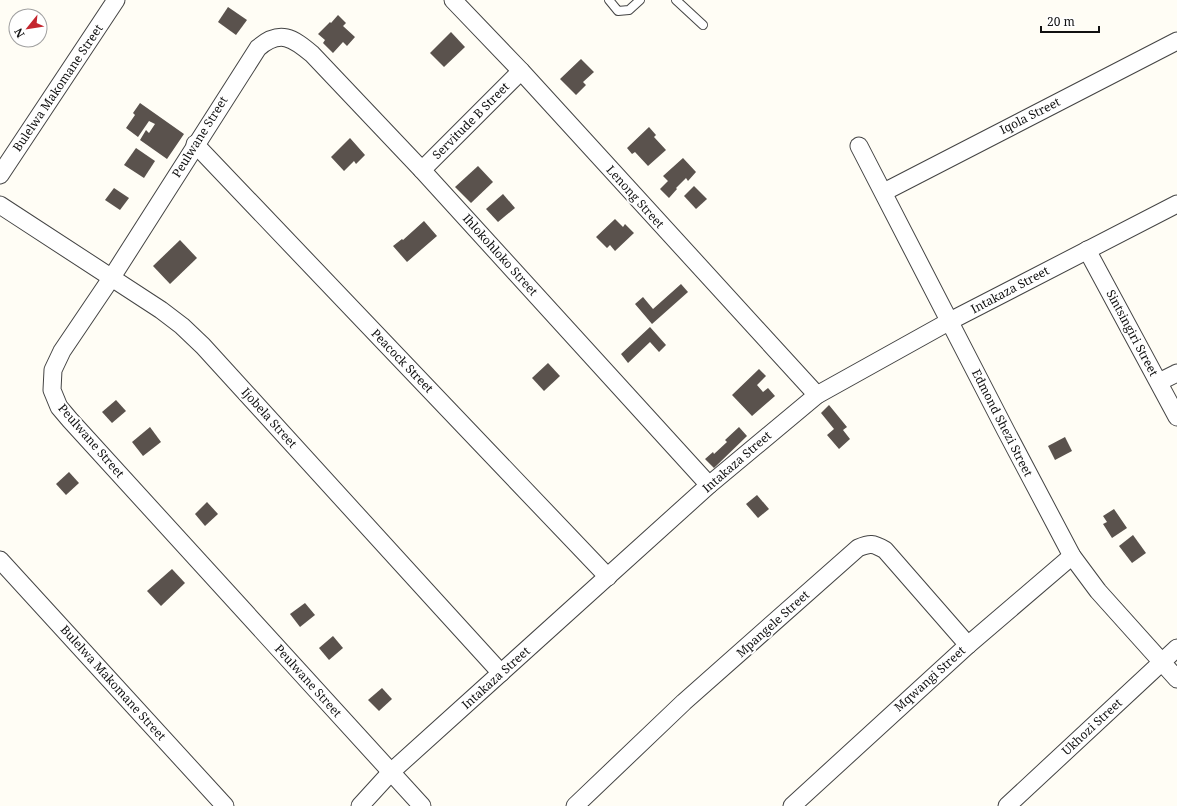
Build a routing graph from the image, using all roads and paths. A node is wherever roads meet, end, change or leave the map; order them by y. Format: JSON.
{"nodes":[{"id":1,"x":116,"y":0,"type":"edge"},
{"id":2,"x":453,"y":0,"type":"edge"},
{"id":3,"x":609,"y":0,"type":"edge"},
{"id":4,"x":640,"y":0,"type":"edge"},
{"id":5,"x":676,"y":0,"type":"edge"},
{"id":6,"x":703,"y":26,"type":"dead end"},
{"id":7,"x":281,"y":37,"type":"joint"},
{"id":8,"x":1177,"y":41,"type":"edge"},
{"id":9,"x":520,"y":71,"type":"junction"},
{"id":10,"x":195,"y":144,"type":"junction"},
{"id":11,"x":859,"y":146,"type":"dead end"},
{"id":12,"x":422,"y":170,"type":"junction"},
{"id":13,"x":0,"y":175,"type":"edge"},
{"id":14,"x":884,"y":192,"type":"junction"},
{"id":15,"x":1177,"y":204,"type":"edge"},
{"id":16,"x":0,"y":205,"type":"edge"},
{"id":17,"x":1087,"y":250,"type":"junction"},
{"id":18,"x":112,"y":276,"type":"junction"},
{"id":19,"x":950,"y":322,"type":"junction"},
{"id":20,"x":1177,"y":373,"type":"edge"},
{"id":21,"x":1158,"y":382,"type":"junction"},
{"id":22,"x":816,"y":395,"type":"junction"},
{"id":23,"x":1177,"y":417,"type":"edge"},
{"id":24,"x":709,"y":486,"type":"junction"},
{"id":25,"x":1072,"y":556,"type":"junction"},
{"id":26,"x":0,"y":560,"type":"edge"},
{"id":27,"x":608,"y":577,"type":"junction"},
{"id":28,"x":968,"y":645,"type":"junction"},
{"id":29,"x":1177,"y":648,"type":"edge"},
{"id":30,"x":1162,"y":662,"type":"junction"},
{"id":31,"x":502,"y":673,"type":"junction"},
{"id":32,"x":1177,"y":679,"type":"edge"},
{"id":33,"x":391,"y":772,"type":"junction"},
{"id":34,"x":225,"y":806,"type":"edge"},
{"id":35,"x":360,"y":806,"type":"edge"},
{"id":36,"x":422,"y":806,"type":"edge"},
{"id":37,"x":575,"y":806,"type":"edge"},
{"id":38,"x":792,"y":806,"type":"edge"},
{"id":39,"x":1007,"y":806,"type":"edge"}],
"edges":[{"from":1,"to":13,"type":"street","name":"Bulelwa Makomane Street"},
{"from":2,"to":9,"type":"street","name":"Lenong Street"},
{"from":3,"to":4,"type":"lane"},
{"from":5,"to":6,"type":"lane"},
{"from":7,"to":10,"type":"street","name":"Peulwane Street"},
{"from":7,"to":12,"type":"street","name":"Ihlokohloko Street"},
{"from":8,"to":14,"type":"street","name":"Iqola Street"},
{"from":9,"to":12,"type":"street","name":"Servitude B Street"},
{"from":9,"to":22,"type":"street","name":"Lenong Street"},
{"from":10,"to":18,"type":"street","name":"Peulwane Street"},
{"from":10,"to":27,"type":"street","name":"Peacock Street"},
{"from":11,"to":14,"type":"street","name":"Edmond Shezi Street"},
{"from":12,"to":24,"type":"street","name":"Ihlokohloko Street"},
{"from":14,"to":19,"type":"street","name":"Edmond Shezi Street"},
{"from":15,"to":17,"type":"street","name":"Intakaza Street"},
{"from":16,"to":18,"type":"street","name":"Ijobela Street"},
{"from":17,"to":19,"type":"street","name":"Intakaza Street"},
{"from":17,"to":21,"type":"street","name":"Sintsingiri Street"},
{"from":18,"to":31,"type":"street","name":"Ijobela Street"},
{"from":18,"to":33,"type":"street","name":"Peulwane Street"},
{"from":19,"to":22,"type":"street","name":"Intakaza Street"},
{"from":19,"to":25,"type":"street","name":"Edmond Shezi Street"},
{"from":20,"to":21,"type":"street"},
{"from":21,"to":23,"type":"street","name":"Sintsingiri Street"},
{"from":22,"to":24,"type":"street","name":"Intakaza Street"},
{"from":24,"to":27,"type":"street","name":"Intakaza Street"},
{"from":25,"to":28,"type":"street","name":"Mqwangi Street"},
{"from":25,"to":30,"type":"street","name":"Edmond Shezi Street"},
{"from":26,"to":34,"type":"street","name":"Bulelwa Makomane Street"},
{"from":27,"to":31,"type":"street","name":"Intakaza Street"},
{"from":28,"to":37,"type":"street","name":"Mpangele Street"},
{"from":28,"to":38,"type":"street","name":"Mqwangi Street"},
{"from":29,"to":30,"type":"street","name":"Ukhozi Street"},
{"from":30,"to":32,"type":"street","name":"Edmond Shezi Street"},
{"from":30,"to":39,"type":"street","name":"Ukhozi Street"},
{"from":31,"to":33,"type":"street","name":"Intakaza Street"},
{"from":33,"to":35,"type":"street","name":"Intakaza Street"},
{"from":33,"to":36,"type":"street","name":"Peulwane Street"}]}
